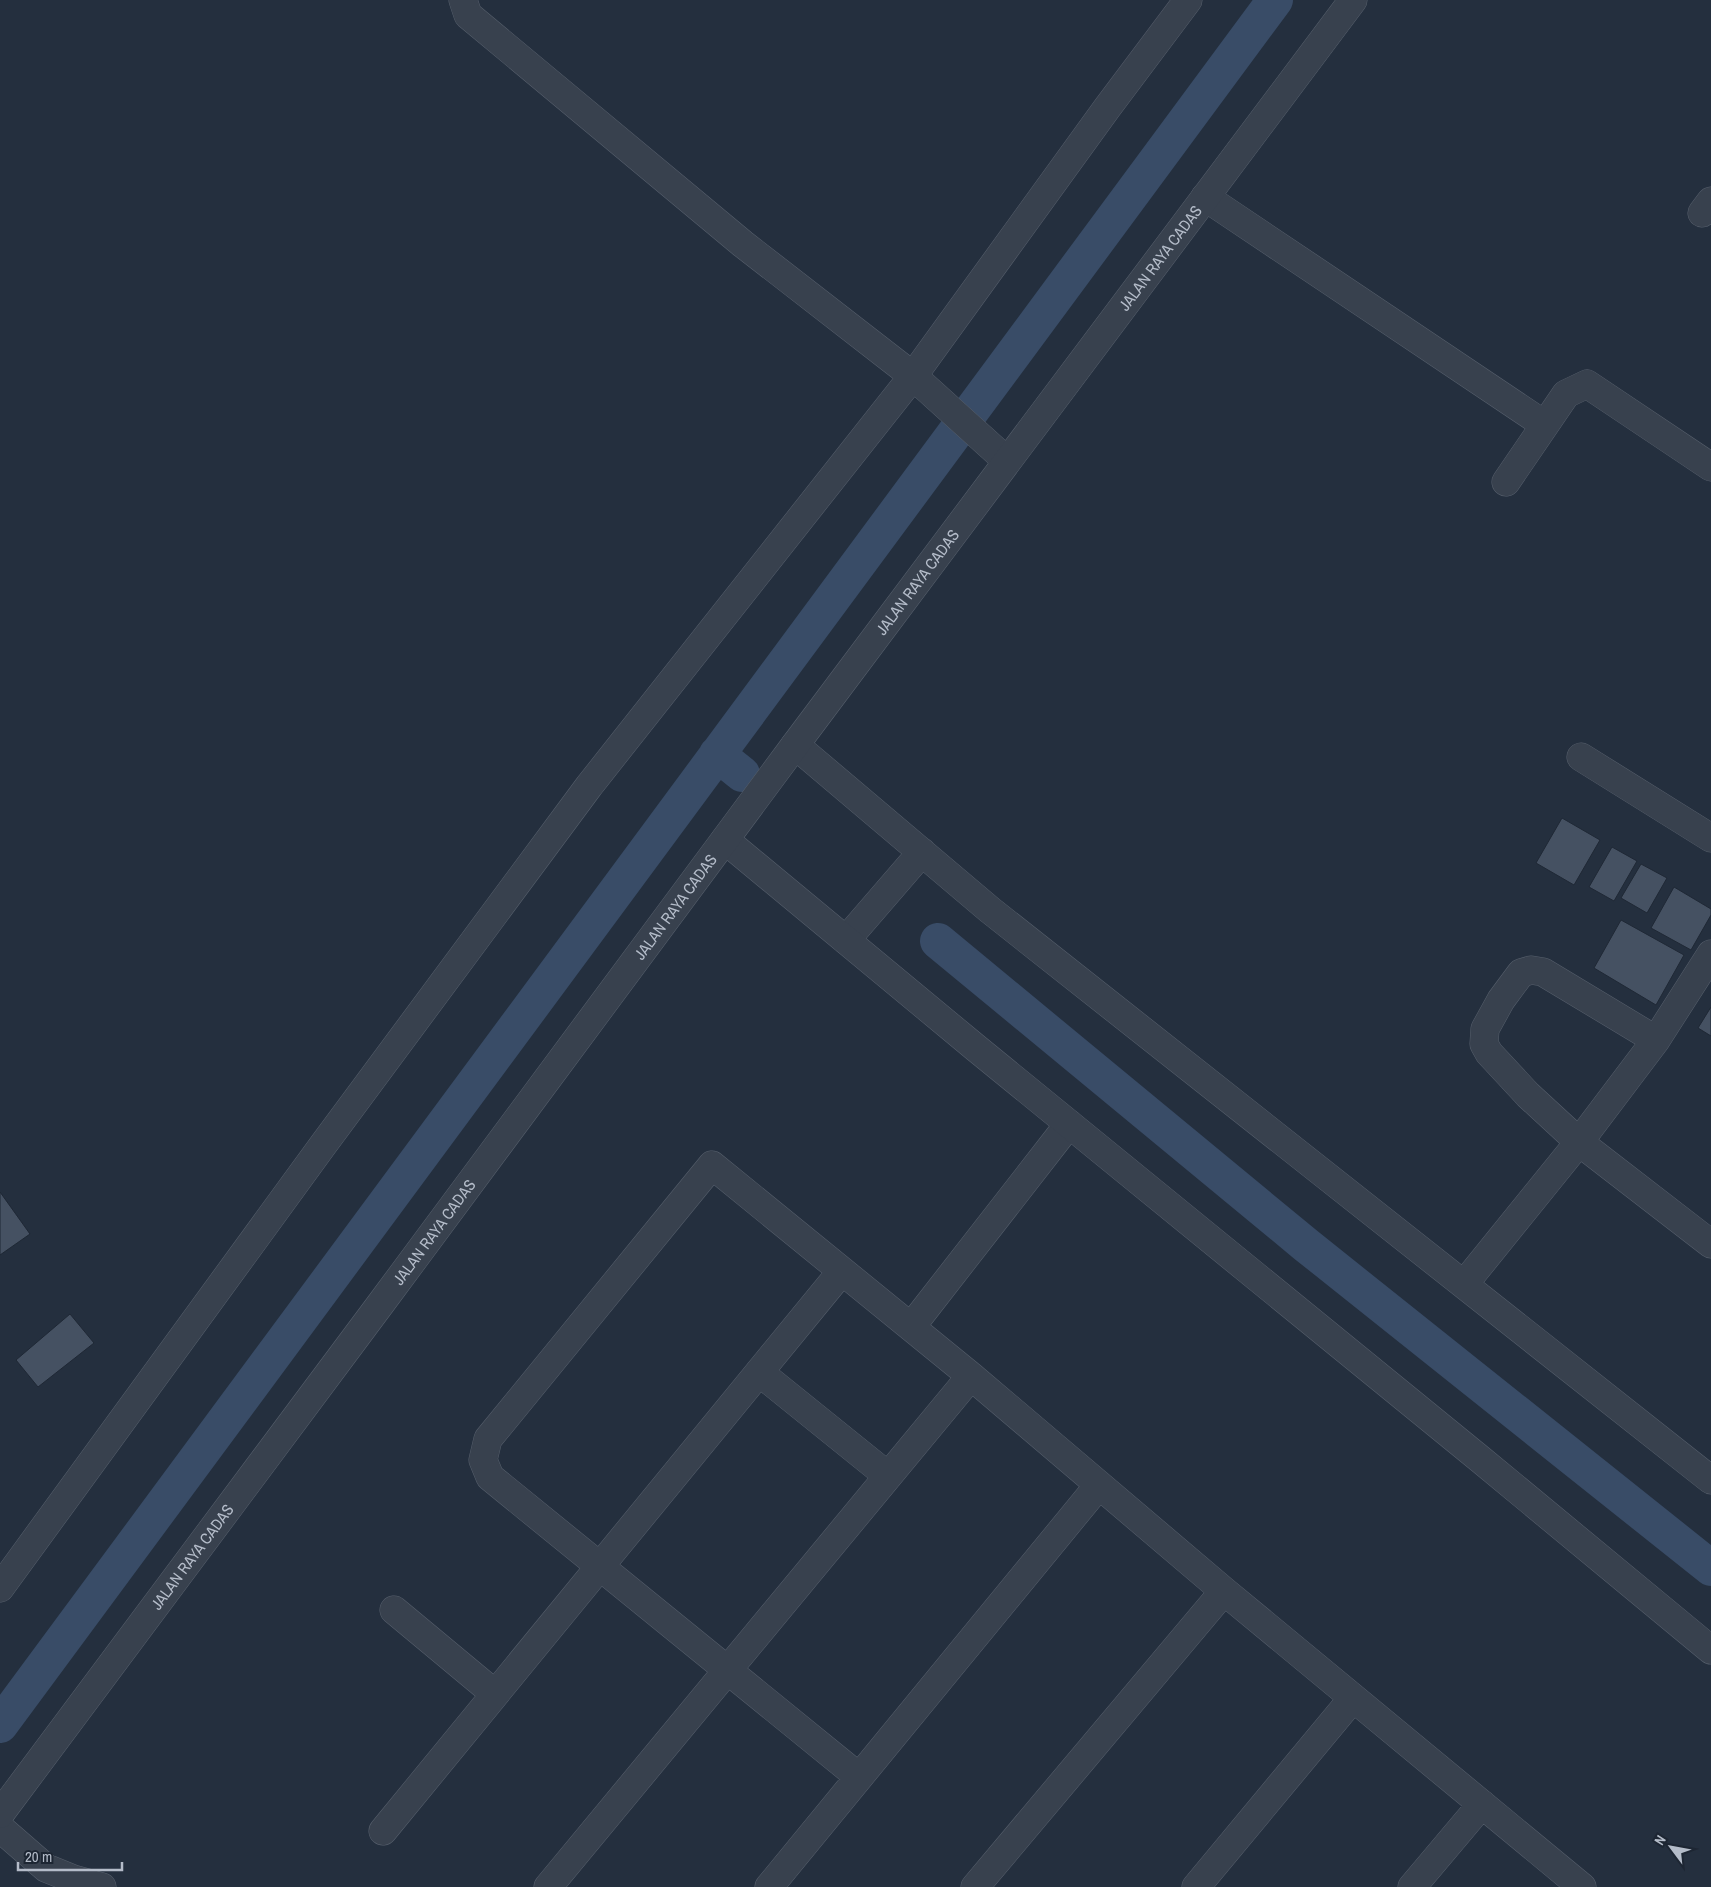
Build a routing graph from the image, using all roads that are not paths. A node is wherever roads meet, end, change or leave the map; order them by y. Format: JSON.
{"nodes":[{"id":1,"x":446,"y":0,"type":"edge"},
{"id":2,"x":1188,"y":0,"type":"edge"},
{"id":3,"x":1353,"y":0,"type":"edge"},
{"id":4,"x":466,"y":8,"type":"edge"},
{"id":5,"x":1206,"y":197,"type":"junction"},
{"id":6,"x":913,"y":376,"type":"junction"},
{"id":7,"x":1545,"y":425,"type":"junction"},
{"id":8,"x":1007,"y":461,"type":"junction"},
{"id":9,"x":1711,"y":467,"type":"edge"},
{"id":10,"x":1506,"y":482,"type":"dead end"},
{"id":11,"x":795,"y":745,"type":"junction"},
{"id":12,"x":1581,"y":757,"type":"dead end"},
{"id":13,"x":1711,"y":838,"type":"edge"},
{"id":14,"x":725,"y":840,"type":"junction"},
{"id":15,"x":922,"y":852,"type":"junction"},
{"id":16,"x":846,"y":940,"type":"junction"},
{"id":17,"x":1711,"y":954,"type":"edge"},
{"id":18,"x":1656,"y":1040,"type":"junction"},
{"id":19,"x":1069,"y":1124,"type":"junction"},
{"id":20,"x":1579,"y":1142,"type":"junction"},
{"id":21,"x":1711,"y":1244,"type":"edge"},
{"id":22,"x":842,"y":1271,"type":"junction"},
{"id":23,"x":1465,"y":1283,"type":"junction"},
{"id":24,"x":911,"y":1328,"type":"junction"},
{"id":25,"x":759,"y":1372,"type":"junction"},
{"id":26,"x":971,"y":1376,"type":"junction"},
{"id":27,"x":888,"y":1476,"type":"junction"},
{"id":28,"x":1711,"y":1480,"type":"edge"},
{"id":29,"x":1099,"y":1485,"type":"junction"},
{"id":30,"x":600,"y":1566,"type":"junction"},
{"id":31,"x":0,"y":1588,"type":"edge"},
{"id":32,"x":1224,"y":1591,"type":"junction"},
{"id":33,"x":394,"y":1610,"type":"dead end"},
{"id":34,"x":1711,"y":1650,"type":"edge"},
{"id":35,"x":728,"y":1670,"type":"junction"},
{"id":36,"x":495,"y":1694,"type":"junction"},
{"id":37,"x":1353,"y":1698,"type":"junction"},
{"id":38,"x":859,"y":1777,"type":"junction"},
{"id":39,"x":1482,"y":1804,"type":"junction"},
{"id":40,"x":0,"y":1814,"type":"edge"},
{"id":41,"x":0,"y":1828,"type":"edge"},
{"id":42,"x":383,"y":1831,"type":"dead end"},
{"id":43,"x":102,"y":1887,"type":"edge"},
{"id":44,"x":548,"y":1887,"type":"edge"},
{"id":45,"x":769,"y":1887,"type":"edge"},
{"id":46,"x":975,"y":1887,"type":"edge"},
{"id":47,"x":1196,"y":1887,"type":"edge"},
{"id":48,"x":1412,"y":1887,"type":"edge"},
{"id":49,"x":1582,"y":1887,"type":"edge"}],
"edges":[{"from":1,"to":4,"type":"street"},
{"from":2,"to":6,"type":"street"},
{"from":3,"to":5,"type":"street","name":"JALAN RAYA CADAS"},
{"from":4,"to":6,"type":"street"},
{"from":5,"to":7,"type":"street"},
{"from":5,"to":8,"type":"street","name":"JALAN RAYA CADAS"},
{"from":6,"to":8,"type":"street"},
{"from":6,"to":31,"type":"street"},
{"from":7,"to":9,"type":"street"},
{"from":7,"to":10,"type":"street"},
{"from":8,"to":11,"type":"street","name":"JALAN RAYA CADAS"},
{"from":11,"to":14,"type":"street","name":"JALAN RAYA CADAS"},
{"from":11,"to":15,"type":"street"},
{"from":12,"to":13,"type":"street"},
{"from":14,"to":16,"type":"street"},
{"from":14,"to":40,"type":"street","name":"JALAN RAYA CADAS"},
{"from":15,"to":16,"type":"street"},
{"from":15,"to":23,"type":"street"},
{"from":16,"to":19,"type":"street"},
{"from":17,"to":18,"type":"street"},
{"from":18,"to":20,"type":"street"},
{"from":18,"to":20,"type":"street"},
{"from":19,"to":24,"type":"street"},
{"from":19,"to":34,"type":"street"},
{"from":20,"to":21,"type":"street"},
{"from":20,"to":23,"type":"street"},
{"from":22,"to":24,"type":"street"},
{"from":22,"to":25,"type":"street"},
{"from":22,"to":30,"type":"street"},
{"from":23,"to":28,"type":"street"},
{"from":24,"to":26,"type":"street"},
{"from":25,"to":27,"type":"street"},
{"from":25,"to":30,"type":"street"},
{"from":26,"to":27,"type":"street"},
{"from":26,"to":29,"type":"street"},
{"from":27,"to":35,"type":"street"},
{"from":29,"to":32,"type":"street"},
{"from":29,"to":38,"type":"street"},
{"from":30,"to":35,"type":"street"},
{"from":30,"to":36,"type":"street"},
{"from":32,"to":37,"type":"street"},
{"from":32,"to":46,"type":"street"},
{"from":33,"to":36,"type":"street"},
{"from":35,"to":38,"type":"street"},
{"from":35,"to":44,"type":"street"},
{"from":36,"to":42,"type":"street"},
{"from":37,"to":39,"type":"street"},
{"from":37,"to":47,"type":"street"},
{"from":38,"to":45,"type":"street"},
{"from":39,"to":48,"type":"street"},
{"from":39,"to":49,"type":"street"},
{"from":41,"to":43,"type":"street"}]}
